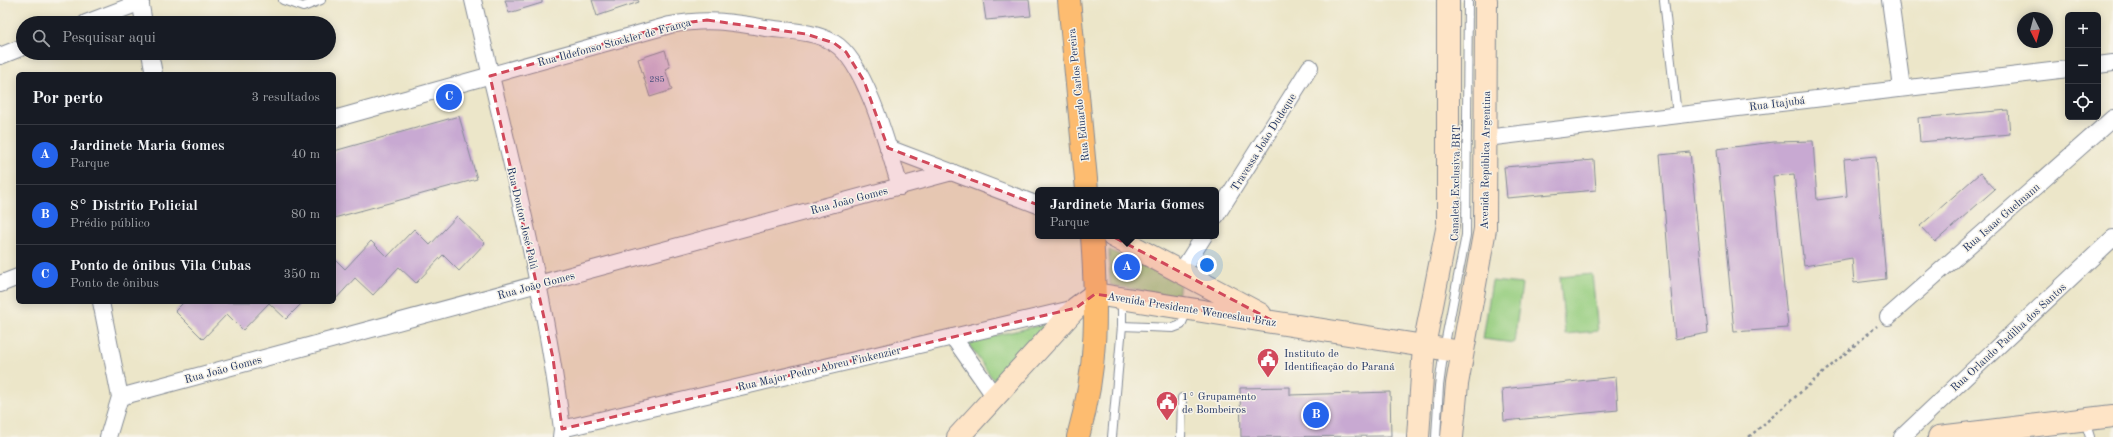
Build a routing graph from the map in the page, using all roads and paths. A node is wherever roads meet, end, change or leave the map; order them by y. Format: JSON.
{"nodes":[{"id":1,"x":283,"y":0,"type":"edge"},
{"id":2,"x":321,"y":0,"type":"edge"},
{"id":3,"x":472,"y":0,"type":"edge"},
{"id":4,"x":1069,"y":0,"type":"edge"},
{"id":5,"x":1448,"y":0,"type":"edge"},
{"id":6,"x":1468,"y":0,"type":"edge"},
{"id":7,"x":1486,"y":0,"type":"edge"},
{"id":8,"x":1664,"y":0,"type":"edge"},
{"id":9,"x":1890,"y":0,"type":"edge"},
{"id":10,"x":140,"y":1,"type":"edge"},
{"id":11,"x":103,"y":16,"type":"edge"},
{"id":12,"x":143,"y":16,"type":"edge"},
{"id":13,"x":16,"y":50,"type":"edge"},
{"id":14,"x":0,"y":56,"type":"edge"},
{"id":15,"x":151,"y":60,"type":"edge"},
{"id":16,"x":2113,"y":63,"type":"edge"},
{"id":17,"x":2101,"y":65,"type":"edge"},
{"id":18,"x":1310,"y":67,"type":"dead end"},
{"id":19,"x":2065,"y":69,"type":"edge"},
{"id":20,"x":154,"y":72,"type":"edge"},
{"id":21,"x":490,"y":76,"type":"junction"},
{"id":22,"x":1902,"y":88,"type":"junction"},
{"id":23,"x":1677,"y":115,"type":"junction"},
{"id":24,"x":336,"y":118,"type":"edge"},
{"id":25,"x":2113,"y":118,"type":"edge"},
{"id":26,"x":1486,"y":138,"type":"junction"},
{"id":27,"x":888,"y":148,"type":"junction"},
{"id":28,"x":952,"y":172,"type":"junction"},
{"id":29,"x":900,"y":186,"type":"junction"},
{"id":30,"x":1088,"y":187,"type":"edge"},
{"id":31,"x":1035,"y":204,"type":"edge"},
{"id":32,"x":1219,"y":211,"type":"edge"},
{"id":33,"x":2113,"y":238,"type":"edge"},
{"id":34,"x":1092,"y":239,"type":"edge"},
{"id":35,"x":1119,"y":239,"type":"edge"},
{"id":36,"x":1202,"y":239,"type":"edge"},
{"id":37,"x":1181,"y":272,"type":"junction"},
{"id":38,"x":16,"y":278,"type":"edge"},
{"id":39,"x":0,"y":284,"type":"edge"},
{"id":40,"x":538,"y":284,"type":"junction"},
{"id":41,"x":1095,"y":294,"type":"junction"},
{"id":42,"x":1122,"y":298,"type":"junction"},
{"id":43,"x":102,"y":304,"type":"edge"},
{"id":44,"x":1076,"y":308,"type":"junction"},
{"id":45,"x":1188,"y":308,"type":"junction"},
{"id":46,"x":1888,"y":317,"type":"joint"},
{"id":47,"x":1275,"y":322,"type":"junction"},
{"id":48,"x":1122,"y":326,"type":"junction"},
{"id":49,"x":952,"y":337,"type":"junction"},
{"id":50,"x":1443,"y":349,"type":"junction"},
{"id":51,"x":995,"y":396,"type":"junction"},
{"id":52,"x":120,"y":397,"type":"junction"},
{"id":53,"x":1182,"y":398,"type":"dead end"},
{"id":54,"x":2113,"y":416,"type":"edge"},
{"id":55,"x":2087,"y":428,"type":"edge"},
{"id":56,"x":562,"y":433,"type":"edge"},
{"id":57,"x":108,"y":437,"type":"edge"},
{"id":58,"x":958,"y":437,"type":"edge"},
{"id":59,"x":1078,"y":437,"type":"edge"},
{"id":60,"x":1112,"y":437,"type":"edge"},
{"id":61,"x":1180,"y":437,"type":"edge"},
{"id":62,"x":1418,"y":437,"type":"edge"},
{"id":63,"x":1436,"y":437,"type":"edge"},
{"id":64,"x":1452,"y":437,"type":"edge"},
{"id":65,"x":1749,"y":437,"type":"edge"},
{"id":66,"x":1902,"y":437,"type":"edge"},
{"id":67,"x":1939,"y":437,"type":"edge"}],
"edges":[{"from":1,"to":2,"type":"lane"},
{"from":3,"to":21,"type":"street","name":"Rua Doutor José Palú"},
{"from":4,"to":30,"type":"main road","name":"Rua Eduardo Carlos Pereira"},
{"from":5,"to":50,"type":"street","name":"Avenida República Argentina"},
{"from":6,"to":50,"type":"lane","name":"Canaleta Exclusiva BRT"},
{"from":7,"to":26,"type":"street","name":"Avenida República Argentina"},
{"from":8,"to":23,"type":"lane"},
{"from":9,"to":22,"type":"street"},
{"from":10,"to":11,"type":"street"},
{"from":10,"to":12,"type":"street"},
{"from":13,"to":14,"type":"street"},
{"from":15,"to":20,"type":"street"},
{"from":16,"to":17,"type":"street"},
{"from":18,"to":32,"type":"street","name":"Travessa João Dudeque"},
{"from":19,"to":22,"type":"street","name":"Rua Itajubá"},
{"from":21,"to":24,"type":"street","name":"Rua Ildefonso Stockler de França"},
{"from":21,"to":27,"type":"street","name":"Rua Ildefonso Stockler de França"},
{"from":21,"to":40,"type":"street","name":"Rua Doutor José Palú"},
{"from":22,"to":23,"type":"street","name":"Rua Itajubá"},
{"from":23,"to":26,"type":"street","name":"Rua Itajubá"},
{"from":25,"to":46,"type":"street","name":"Rua Isaac Guelmann"},
{"from":26,"to":50,"type":"street","name":"Avenida República Argentina"},
{"from":27,"to":28,"type":"street"},
{"from":27,"to":29,"type":"street","name":"Rua Ildefonso Stockler de França"},
{"from":28,"to":29,"type":"street","name":"Rua João Gomes"},
{"from":28,"to":31,"type":"street"},
{"from":29,"to":40,"type":"street","name":"Rua João Gomes"},
{"from":33,"to":66,"type":"street","name":"Rua Orlando Padilha dos Santos"},
{"from":34,"to":41,"type":"main road"},
{"from":35,"to":37,"type":"street"},
{"from":36,"to":37,"type":"street"},
{"from":37,"to":47,"type":"street"},
{"from":38,"to":39,"type":"street"},
{"from":40,"to":52,"type":"street","name":"Rua João Gomes"},
{"from":40,"to":56,"type":"street","name":"Rua Doutor José Palú"},
{"from":41,"to":42,"type":"street","name":"Avenida Presidente Wenceslau Braz"},
{"from":41,"to":44,"type":"street","name":"Avenida Presidente Wenceslau Braz"},
{"from":41,"to":59,"type":"main road"},
{"from":42,"to":45,"type":"street","name":"Avenida Presidente Wenceslau Braz"},
{"from":42,"to":48,"type":"lane"},
{"from":43,"to":52,"type":"street"},
{"from":44,"to":49,"type":"street","name":"Rua Major Pedro Abreu Finkenzier"},
{"from":44,"to":51,"type":"street","name":"Avenida Presidente Wenceslau Braz"},
{"from":45,"to":47,"type":"street","name":"Avenida Presidente Wenceslau Braz"},
{"from":45,"to":48,"type":"lane"},
{"from":46,"to":65,"type":"path"},
{"from":47,"to":50,"type":"street","name":"Avenida Presidente Wenceslau Braz"},
{"from":48,"to":60,"type":"lane"},
{"from":49,"to":51,"type":"street"},
{"from":49,"to":56,"type":"street","name":"Rua Major Pedro Abreu Finkenzier"},
{"from":50,"to":62,"type":"street","name":"Avenida República Argentina"},
{"from":50,"to":63,"type":"lane","name":"Canaleta Exclusiva BRT"},
{"from":50,"to":64,"type":"street","name":"Avenida República Argentina"},
{"from":51,"to":58,"type":"street","name":"Avenida Presidente Wenceslau Braz"},
{"from":52,"to":57,"type":"street"},
{"from":53,"to":61,"type":"lane"},
{"from":54,"to":55,"type":"street"},
{"from":55,"to":67,"type":"street"}]}
